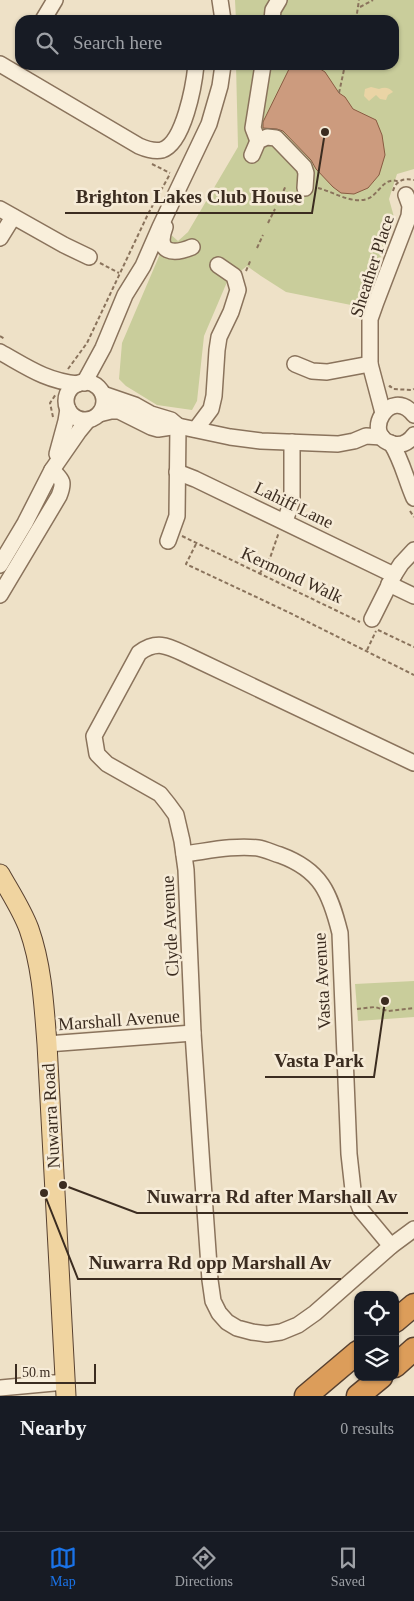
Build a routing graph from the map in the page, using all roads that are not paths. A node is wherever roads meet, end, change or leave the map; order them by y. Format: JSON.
{"nodes":[{"id":1,"x":55,"y":0,"type":"edge"},
{"id":2,"x":220,"y":0,"type":"edge"},
{"id":3,"x":279,"y":0,"type":"edge"},
{"id":4,"x":46,"y":15,"type":"edge"},
{"id":5,"x":222,"y":15,"type":"edge"},
{"id":6,"x":273,"y":15,"type":"edge"},
{"id":7,"x":0,"y":64,"type":"edge"},
{"id":8,"x":15,"y":66,"type":"edge"},
{"id":9,"x":23,"y":70,"type":"edge"},
{"id":10,"x":195,"y":70,"type":"edge"},
{"id":11,"x":222,"y":70,"type":"edge"},
{"id":12,"x":262,"y":70,"type":"edge"},
{"id":13,"x":258,"y":141,"type":"junction"},
{"id":14,"x":252,"y":156,"type":"dead end"},
{"id":15,"x":188,"y":168,"type":"junction"},
{"id":16,"x":310,"y":187,"type":"road end"},
{"id":17,"x":402,"y":188,"type":"road end"},
{"id":18,"x":171,"y":207,"type":"junction"},
{"id":19,"x":6,"y":213,"type":"edge"},
{"id":20,"x":0,"y":238,"type":"edge"},
{"id":21,"x":89,"y":257,"type":"road end"},
{"id":22,"x":218,"y":265,"type":"dead end"},
{"id":23,"x":143,"y":266,"type":"junction"},
{"id":24,"x":126,"y":295,"type":"junction"},
{"id":25,"x":102,"y":348,"type":"junction"},
{"id":26,"x":0,"y":352,"type":"edge"},
{"id":27,"x":295,"y":364,"type":"dead end"},
{"id":28,"x":39,"y":374,"type":"junction"},
{"id":29,"x":375,"y":378,"type":"junction"},
{"id":30,"x":81,"y":383,"type":"junction"},
{"id":31,"x":102,"y":392,"type":"junction"},
{"id":32,"x":67,"y":406,"type":"junction"},
{"id":33,"x":409,"y":407,"type":"edge"},
{"id":34,"x":94,"y":417,"type":"junction"},
{"id":35,"x":380,"y":417,"type":"junction"},
{"id":36,"x":178,"y":426,"type":"junction"},
{"id":37,"x":196,"y":429,"type":"junction"},
{"id":38,"x":366,"y":436,"type":"junction"},
{"id":39,"x":412,"y":437,"type":"edge"},
{"id":40,"x":387,"y":440,"type":"junction"},
{"id":41,"x":292,"y":442,"type":"junction"},
{"id":42,"x":52,"y":470,"type":"junction"},
{"id":43,"x":177,"y":472,"type":"junction"},
{"id":44,"x":406,"y":482,"type":"junction"},
{"id":45,"x":414,"y":498,"type":"edge"},
{"id":46,"x":284,"y":521,"type":"junction"},
{"id":47,"x":170,"y":536,"type":"road end"},
{"id":48,"x":414,"y":550,"type":"edge"},
{"id":49,"x":0,"y":565,"type":"edge"},
{"id":50,"x":391,"y":579,"type":"junction"},
{"id":51,"x":0,"y":595,"type":"edge"},
{"id":52,"x":414,"y":596,"type":"edge"},
{"id":53,"x":372,"y":624,"type":"road end"},
{"id":54,"x":414,"y":763,"type":"edge"},
{"id":55,"x":184,"y":854,"type":"junction"},
{"id":56,"x":0,"y":874,"type":"edge"},
{"id":57,"x":193,"y":1033,"type":"junction"},
{"id":58,"x":47,"y":1044,"type":"junction"},
{"id":59,"x":414,"y":1228,"type":"edge"},
{"id":60,"x":391,"y":1246,"type":"junction"},
{"id":61,"x":414,"y":1305,"type":"edge"},
{"id":62,"x":399,"y":1318,"type":"edge"},
{"id":63,"x":414,"y":1349,"type":"edge"},
{"id":64,"x":354,"y":1355,"type":"edge"},
{"id":65,"x":399,"y":1362,"type":"edge"},
{"id":66,"x":376,"y":1381,"type":"edge"},
{"id":67,"x":0,"y":1388,"type":"edge"},
{"id":68,"x":65,"y":1389,"type":"edge"},
{"id":69,"x":306,"y":1396,"type":"edge"},
{"id":70,"x":358,"y":1396,"type":"edge"}],
"edges":[{"from":1,"to":4,"type":"street"},
{"from":2,"to":5,"type":"street"},
{"from":3,"to":6,"type":"street"},
{"from":7,"to":8,"type":"street"},
{"from":9,"to":10,"type":"street"},
{"from":11,"to":15,"type":"street"},
{"from":12,"to":13,"type":"street"},
{"from":13,"to":14,"type":"street"},
{"from":13,"to":16,"type":"street"},
{"from":15,"to":18,"type":"street"},
{"from":15,"to":24,"type":"street"},
{"from":17,"to":29,"type":"street","name":"Sheather Place"},
{"from":18,"to":23,"type":"street"},
{"from":18,"to":23,"type":"street"},
{"from":19,"to":20,"type":"street"},
{"from":19,"to":21,"type":"street"},
{"from":22,"to":37,"type":"street"},
{"from":23,"to":24,"type":"street"},
{"from":24,"to":25,"type":"street"},
{"from":25,"to":30,"type":"street"},
{"from":25,"to":31,"type":"street"},
{"from":26,"to":28,"type":"street"},
{"from":27,"to":29,"type":"street"},
{"from":28,"to":30,"type":"street"},
{"from":28,"to":32,"type":"street"},
{"from":29,"to":33,"type":"street"},
{"from":29,"to":35,"type":"street","name":"Sheather Place"},
{"from":30,"to":31,"type":"street"},
{"from":30,"to":32,"type":"street"},
{"from":31,"to":34,"type":"street"},
{"from":31,"to":36,"type":"street"},
{"from":32,"to":34,"type":"street"},
{"from":32,"to":42,"type":"street"},
{"from":33,"to":35,"type":"street"},
{"from":34,"to":36,"type":"street"},
{"from":34,"to":42,"type":"street"},
{"from":35,"to":38,"type":"street"},
{"from":35,"to":40,"type":"street","name":"Sheather Place"},
{"from":36,"to":37,"type":"street"},
{"from":36,"to":43,"type":"street"},
{"from":37,"to":41,"type":"street"},
{"from":38,"to":40,"type":"street"},
{"from":38,"to":41,"type":"street"},
{"from":39,"to":40,"type":"street"},
{"from":39,"to":44,"type":"street"},
{"from":40,"to":44,"type":"street","name":"Sheather Place"},
{"from":41,"to":46,"type":"street"},
{"from":42,"to":49,"type":"street"},
{"from":42,"to":51,"type":"street"},
{"from":43,"to":46,"type":"street","name":"Lahiff Lane"},
{"from":43,"to":47,"type":"street"},
{"from":44,"to":45,"type":"street","name":"Sheather Place"},
{"from":46,"to":50,"type":"street","name":"Lahiff Lane"},
{"from":48,"to":50,"type":"street"},
{"from":50,"to":52,"type":"street","name":"Lahiff Lane"},
{"from":50,"to":53,"type":"street"},
{"from":54,"to":55,"type":"street","name":"Clyde Avenue"},
{"from":55,"to":57,"type":"street","name":"Clyde Avenue"},
{"from":55,"to":60,"type":"street","name":"Vasta Avenue"},
{"from":56,"to":58,"type":"main road","name":"Nuwarra Road"},
{"from":57,"to":58,"type":"street","name":"Marshall Avenue"},
{"from":57,"to":60,"type":"street","name":"Clyde Avenue"},
{"from":58,"to":68,"type":"main road","name":"Nuwarra Road"},
{"from":59,"to":60,"type":"street","name":"Clyde Avenue"},
{"from":61,"to":62,"type":"highway"},
{"from":63,"to":65,"type":"highway"},
{"from":64,"to":69,"type":"highway"},
{"from":66,"to":70,"type":"highway"},
{"from":67,"to":68,"type":"street"}]}
